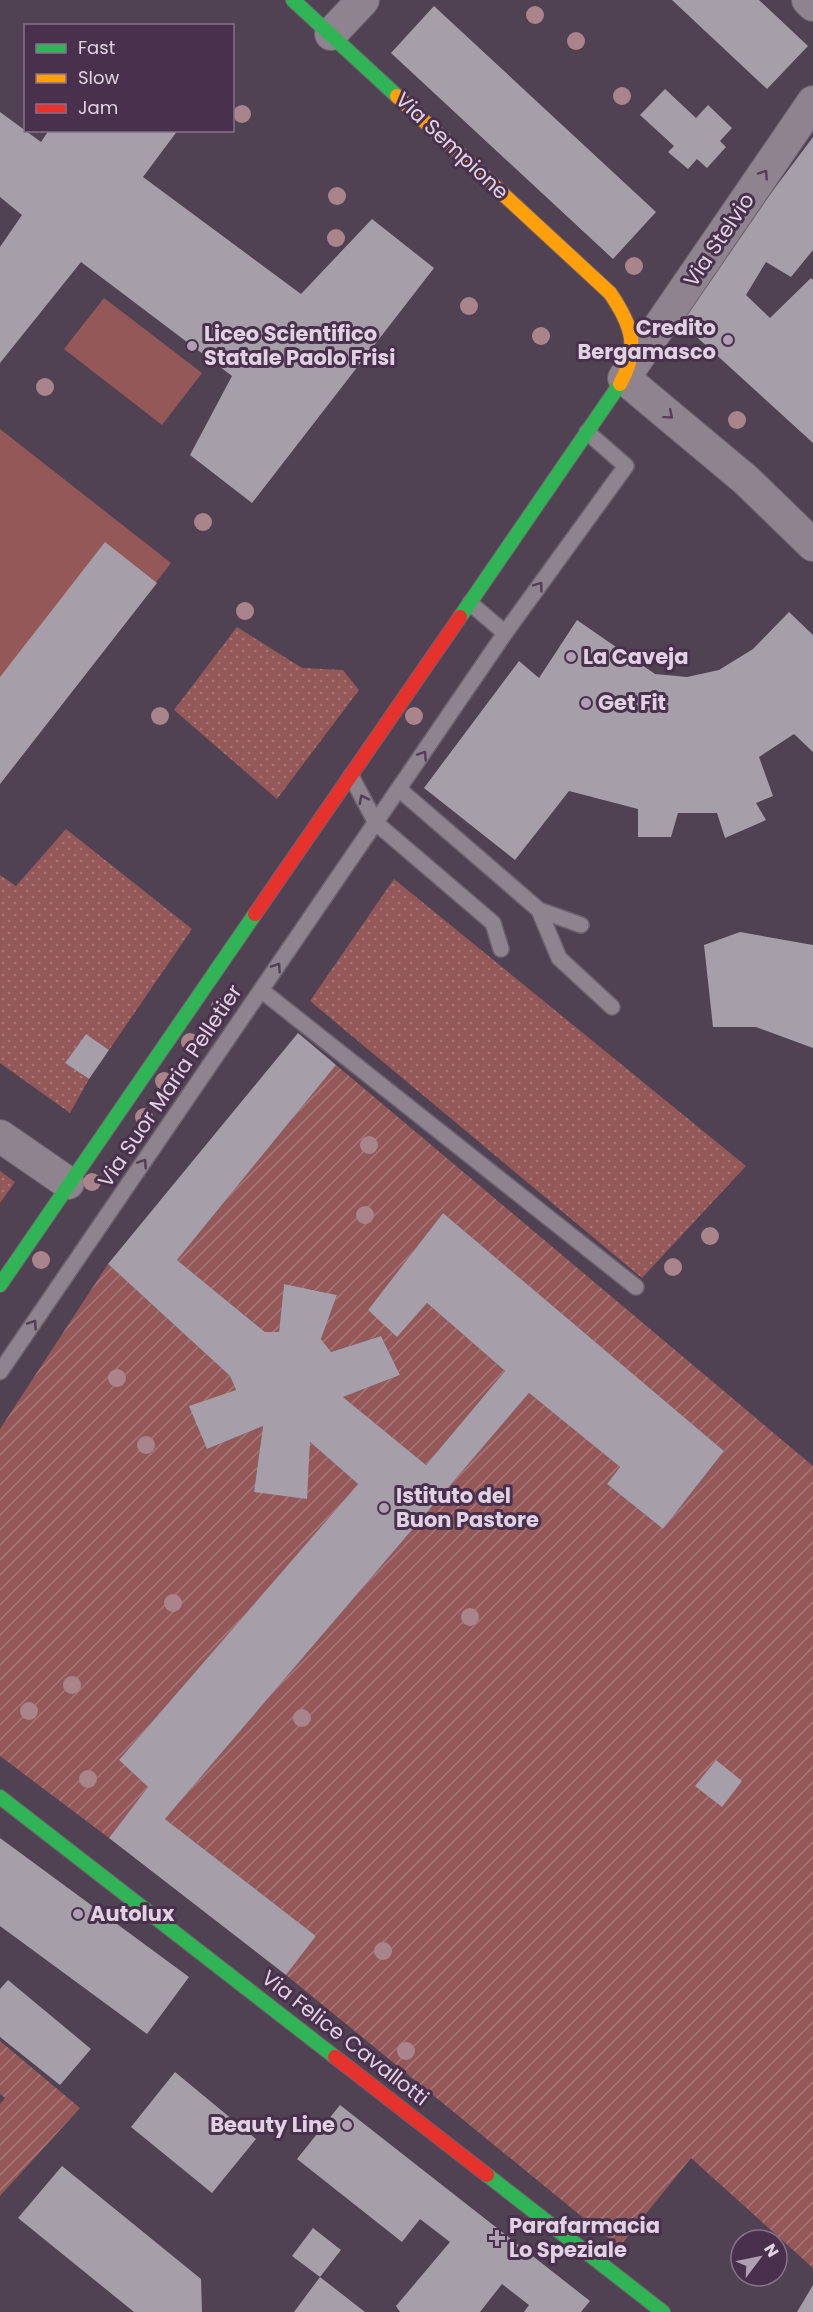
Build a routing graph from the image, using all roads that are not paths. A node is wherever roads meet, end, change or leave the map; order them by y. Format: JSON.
{"nodes":[{"id":1,"x":293,"y":0,"type":"edge"},
{"id":2,"x":363,"y":0,"type":"edge"},
{"id":3,"x":808,"y":0,"type":"edge"},
{"id":4,"x":813,"y":5,"type":"edge"},
{"id":5,"x":331,"y":34,"type":"junction"},
{"id":6,"x":813,"y":102,"type":"edge"},
{"id":7,"x":610,"y":293,"type":"joint"},
{"id":8,"x":624,"y":378,"type":"junction"},
{"id":9,"x":587,"y":432,"type":"junction"},
{"id":10,"x":813,"y":544,"type":"edge"},
{"id":11,"x":470,"y":603,"type":"junction"},
{"id":12,"x":505,"y":633,"type":"junction"},
{"id":13,"x":351,"y":776,"type":"junction"},
{"id":14,"x":400,"y":790,"type":"junction"},
{"id":15,"x":376,"y":823,"type":"junction"},
{"id":16,"x":539,"y":910,"type":"junction"},
{"id":17,"x":581,"y":925,"type":"dead end"},
{"id":18,"x":501,"y":949,"type":"dead end"},
{"id":19,"x":261,"y":990,"type":"junction"},
{"id":20,"x":612,"y":1007,"type":"dead end"},
{"id":21,"x":0,"y":1136,"type":"edge"},
{"id":22,"x":68,"y":1184,"type":"junction"},
{"id":23,"x":0,"y":1284,"type":"edge"},
{"id":24,"x":636,"y":1287,"type":"dead end"},
{"id":25,"x":0,"y":1372,"type":"edge"},
{"id":26,"x":0,"y":1797,"type":"edge"},
{"id":27,"x":663,"y":2312,"type":"edge"}],
"edges":[{"from":1,"to":5,"type":"street","name":"Via Sempione"},
{"from":2,"to":5,"type":"street"},
{"from":3,"to":4,"type":"street"},
{"from":5,"to":7,"type":"street","name":"Via Sempione"},
{"from":8,"to":6,"type":"street","name":"Via Stelvio","one_way":true},
{"from":7,"to":8,"type":"street","name":"Via Suor Maria Pelletier"},
{"from":8,"to":9,"type":"street","name":"Via Suor Maria Pelletier"},
{"from":8,"to":10,"type":"street","one_way":true},
{"from":9,"to":11,"type":"street","name":"Via Suor Maria Pelletier"},
{"from":12,"to":9,"type":"lane","name":"Via Suor Maria Pelletier","one_way":true},
{"from":11,"to":12,"type":"lane"},
{"from":11,"to":13,"type":"street","name":"Via Suor Maria Pelletier"},
{"from":14,"to":12,"type":"lane","name":"Via Suor Maria Pelletier","one_way":true},
{"from":15,"to":13,"type":"lane","one_way":true},
{"from":13,"to":22,"type":"street","name":"Via Suor Maria Pelletier"},
{"from":14,"to":15,"type":"lane","name":"Via Suor Maria Pelletier"},
{"from":14,"to":16,"type":"lane"},
{"from":15,"to":18,"type":"lane"},
{"from":19,"to":15,"type":"lane","name":"Via Suor Maria Pelletier","one_way":true},
{"from":16,"to":17,"type":"lane"},
{"from":16,"to":20,"type":"lane"},
{"from":19,"to":24,"type":"lane"},
{"from":25,"to":19,"type":"lane","name":"Via Suor Maria Pelletier","one_way":true},
{"from":21,"to":22,"type":"street"},
{"from":22,"to":23,"type":"street","name":"Via Suor Maria Pelletier"},
{"from":26,"to":27,"type":"street","name":"Via Felice Cavallotti"}]}
